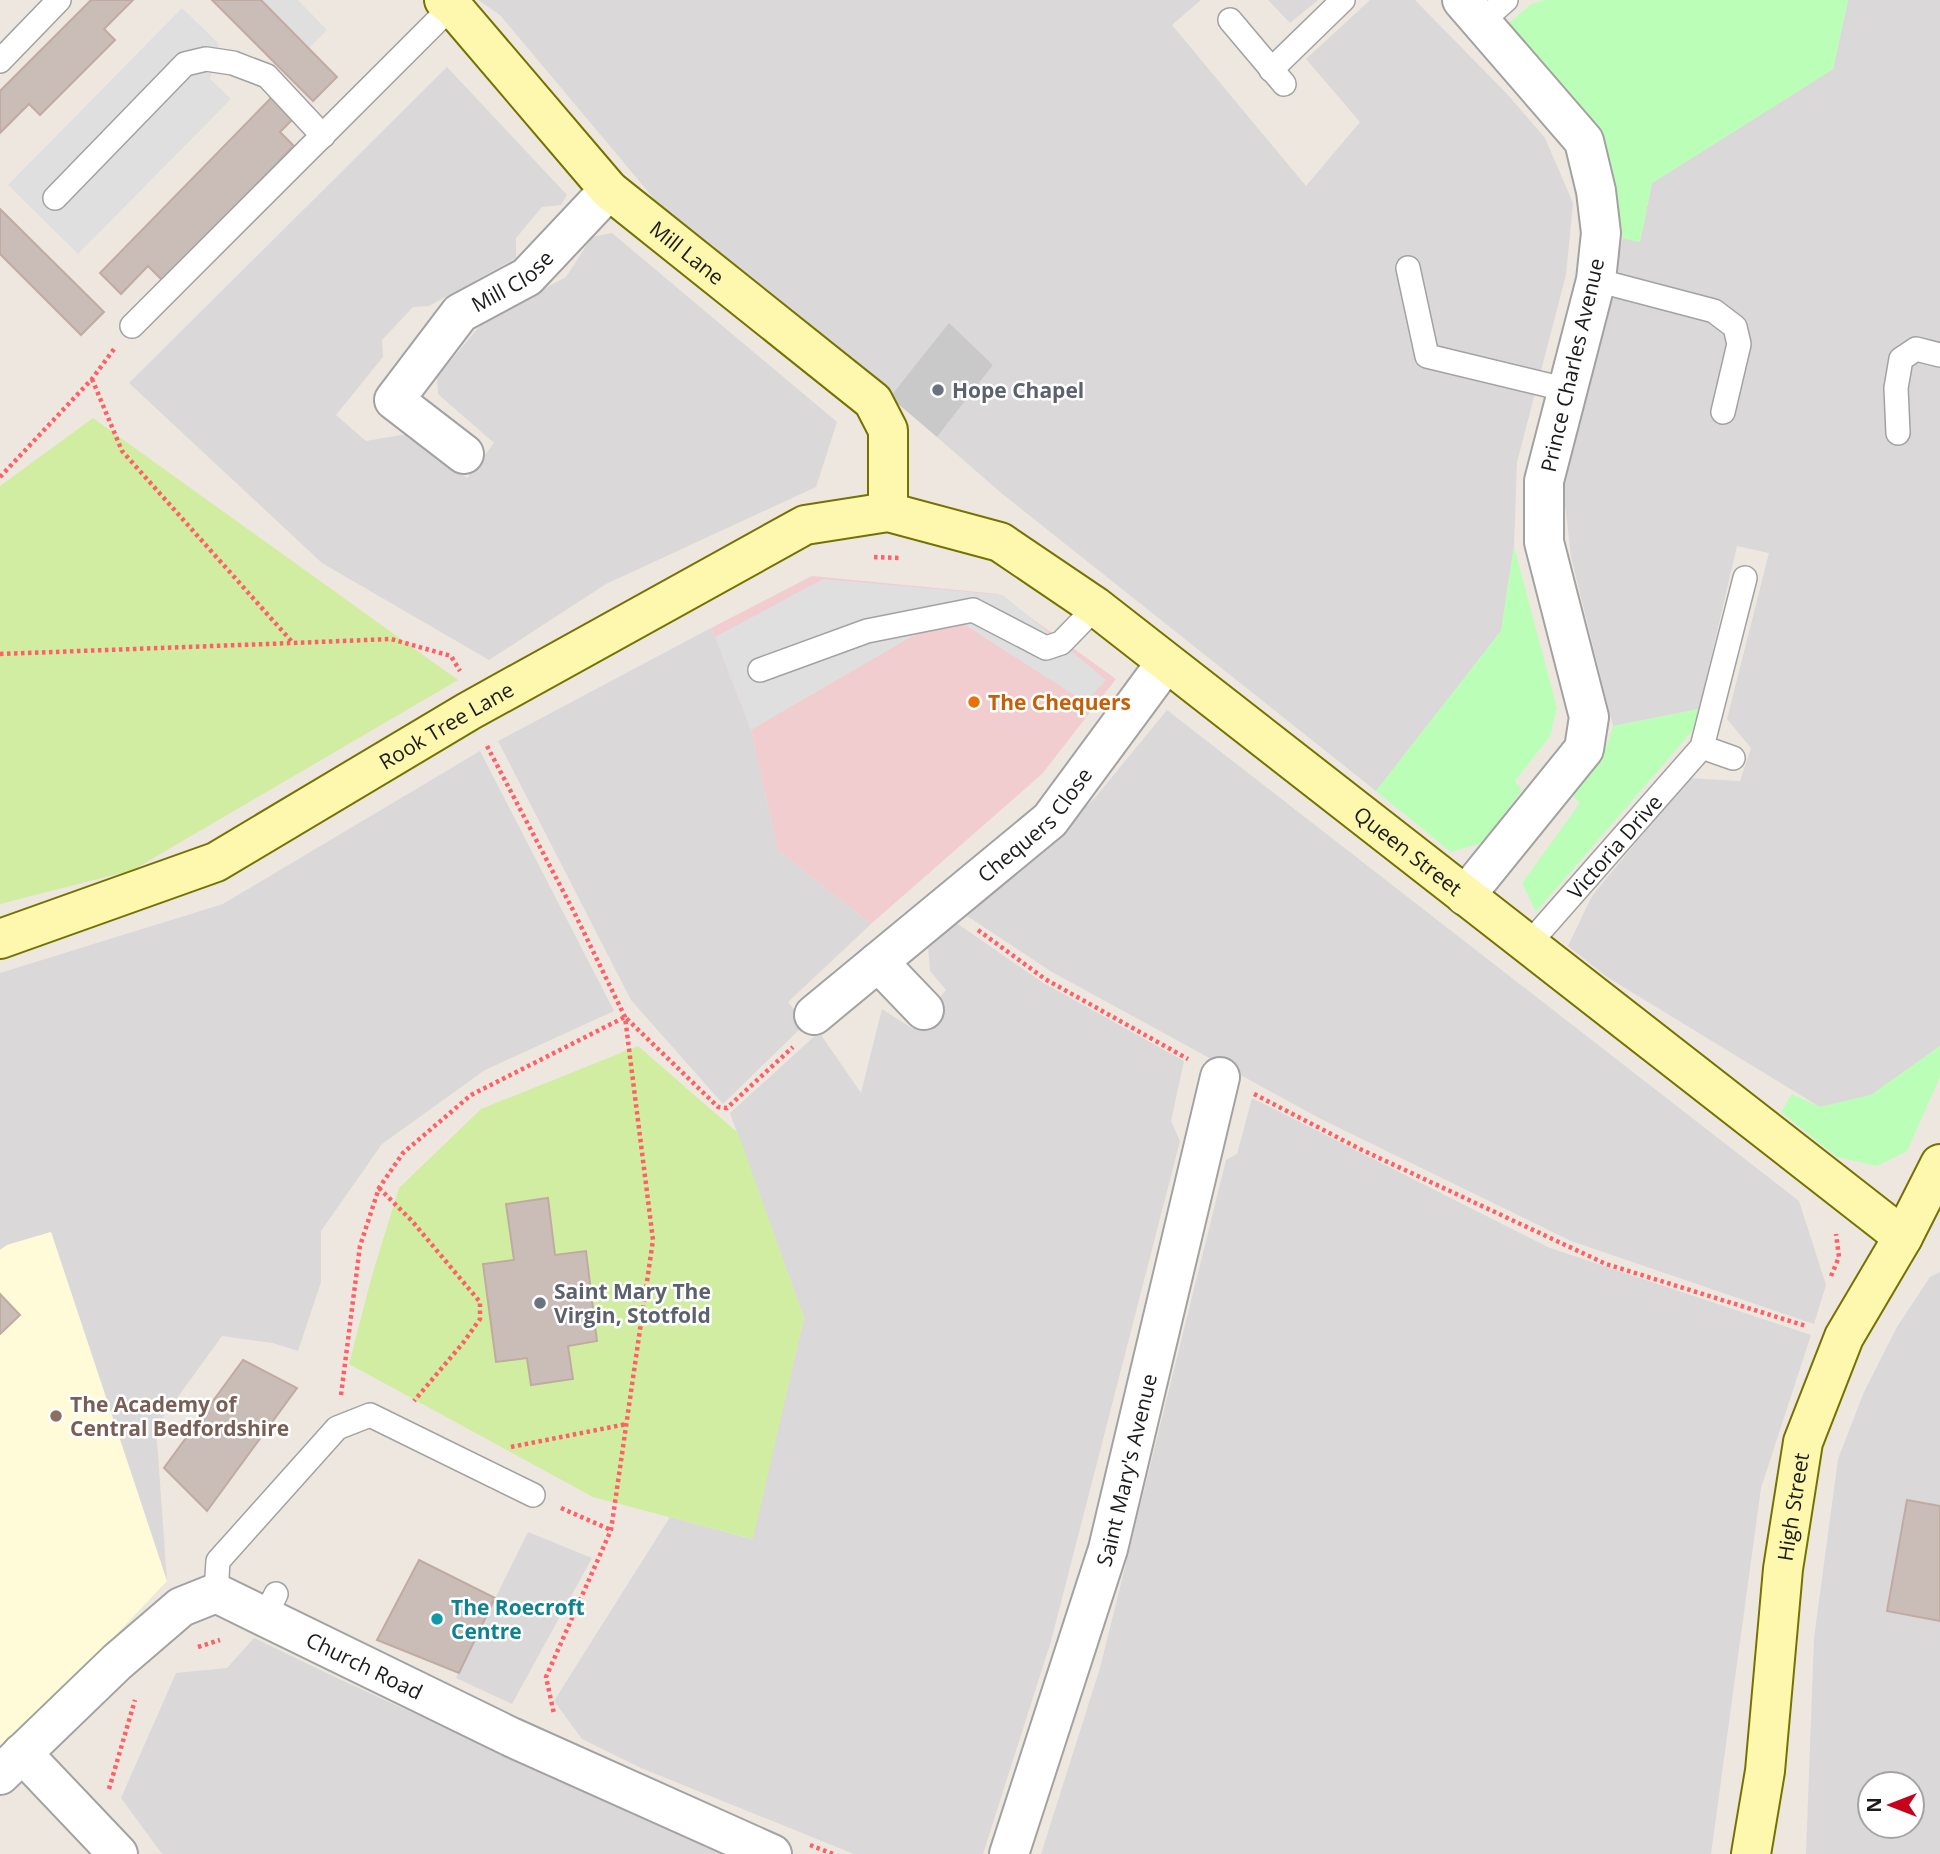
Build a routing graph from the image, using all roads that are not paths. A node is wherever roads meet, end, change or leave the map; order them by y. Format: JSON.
{"nodes":[{"id":1,"x":59,"y":0,"type":"edge"},
{"id":2,"x":1343,"y":0,"type":"edge"},
{"id":3,"x":448,"y":3,"type":"edge"},
{"id":4,"x":1483,"y":7,"type":"edge"},
{"id":5,"x":1230,"y":20,"type":"dead end"},
{"id":6,"x":0,"y":61,"type":"edge"},
{"id":7,"x":323,"y":136,"type":"junction"},
{"id":8,"x":608,"y":190,"type":"junction"},
{"id":9,"x":55,"y":198,"type":"dead end"},
{"id":10,"x":1408,"y":268,"type":"dead end"},
{"id":11,"x":1596,"y":280,"type":"junction"},
{"id":12,"x":132,"y":326,"type":"road end"},
{"id":13,"x":1940,"y":355,"type":"edge"},
{"id":14,"x":1567,"y":390,"type":"junction"},
{"id":15,"x":1723,"y":412,"type":"dead end"},
{"id":16,"x":1898,"y":433,"type":"dead end"},
{"id":17,"x":464,"y":454,"type":"dead end"},
{"id":18,"x":888,"y":512,"type":"junction"},
{"id":19,"x":1745,"y":578,"type":"dead end"},
{"id":20,"x":1096,"y":607,"type":"junction"},
{"id":21,"x":1165,"y":664,"type":"junction"},
{"id":22,"x":760,"y":670,"type":"dead end"},
{"id":23,"x":1702,"y":747,"type":"junction"},
{"id":24,"x":1732,"y":758,"type":"dead end"},
{"id":25,"x":1465,"y":897,"type":"junction"},
{"id":26,"x":0,"y":939,"type":"edge"},
{"id":27,"x":1528,"y":945,"type":"junction"},
{"id":28,"x":878,"y":962,"type":"junction"},
{"id":29,"x":924,"y":1010,"type":"dead end"},
{"id":30,"x":814,"y":1015,"type":"road end"},
{"id":31,"x":1220,"y":1077,"type":"road end"},
{"id":32,"x":1934,"y":1176,"type":"edge"},
{"id":33,"x":1903,"y":1237,"type":"junction"},
{"id":34,"x":533,"y":1496,"type":"road end"},
{"id":35,"x":216,"y":1593,"type":"junction"},
{"id":36,"x":11,"y":1764,"type":"edge"},
{"id":37,"x":118,"y":1854,"type":"edge"},
{"id":38,"x":772,"y":1854,"type":"edge"},
{"id":39,"x":1009,"y":1854,"type":"edge"},
{"id":40,"x":1751,"y":1854,"type":"edge"}],
"edges":[{"from":1,"to":6,"type":"lane"},
{"from":2,"to":5,"type":"lane"},
{"from":3,"to":7,"type":"lane"},
{"from":3,"to":8,"type":"street","name":"Mill Lane"},
{"from":4,"to":11,"type":"street","name":"Prince Charles Avenue"},
{"from":7,"to":9,"type":"lane"},
{"from":7,"to":12,"type":"lane"},
{"from":8,"to":17,"type":"street","name":"Mill Close"},
{"from":8,"to":18,"type":"street","name":"Mill Lane"},
{"from":10,"to":14,"type":"lane"},
{"from":11,"to":14,"type":"street","name":"Prince Charles Avenue"},
{"from":11,"to":15,"type":"lane"},
{"from":13,"to":16,"type":"lane"},
{"from":14,"to":25,"type":"street","name":"Prince Charles Avenue"},
{"from":18,"to":20,"type":"street","name":"Queen Street"},
{"from":18,"to":26,"type":"street","name":"Rook Tree Lane"},
{"from":19,"to":23,"type":"lane","name":"Victoria Drive"},
{"from":20,"to":21,"type":"street","name":"Queen Street"},
{"from":20,"to":22,"type":"lane"},
{"from":21,"to":25,"type":"street","name":"Queen Street"},
{"from":21,"to":28,"type":"street","name":"Chequers Close"},
{"from":23,"to":24,"type":"lane"},
{"from":23,"to":27,"type":"lane","name":"Victoria Drive"},
{"from":25,"to":27,"type":"street","name":"Queen Street"},
{"from":27,"to":33,"type":"street","name":"Queen Street"},
{"from":28,"to":29,"type":"street"},
{"from":28,"to":30,"type":"street","name":"Chequers Close"},
{"from":31,"to":39,"type":"street","name":"Saint Mary's Avenue"},
{"from":32,"to":33,"type":"street","name":"High Street"},
{"from":33,"to":40,"type":"street","name":"High Street"},
{"from":34,"to":35,"type":"lane"},
{"from":35,"to":36,"type":"street"},
{"from":35,"to":38,"type":"street","name":"Church Road"},
{"from":36,"to":37,"type":"street"}]}
